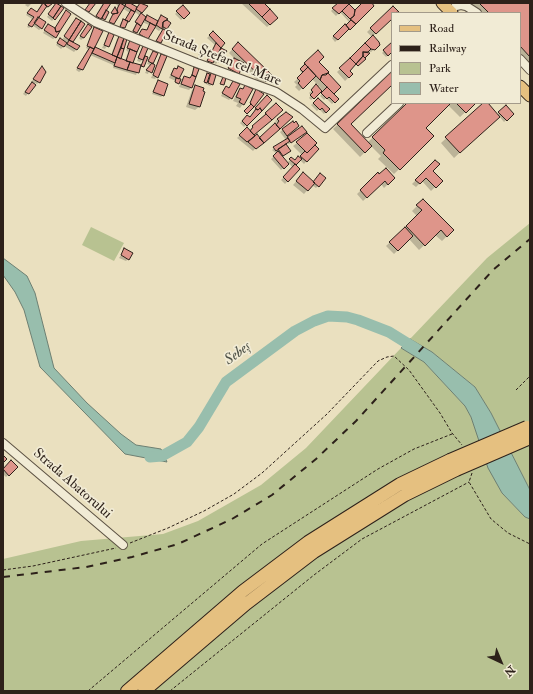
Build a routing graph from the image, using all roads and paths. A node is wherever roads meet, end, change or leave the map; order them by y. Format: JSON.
{"nodes":[{"id":1,"x":66,"y":3,"type":"edge"},
{"id":2,"x":448,"y":10,"type":"edge"},
{"id":3,"x":475,"y":12,"type":"edge"},
{"id":4,"x":521,"y":60,"type":"edge"},
{"id":5,"x":391,"y":67,"type":"edge"},
{"id":6,"x":530,"y":70,"type":"edge"},
{"id":7,"x":521,"y":87,"type":"edge"},
{"id":8,"x":530,"y":96,"type":"edge"},
{"id":9,"x":397,"y":104,"type":"edge"},
{"id":10,"x":367,"y":133,"type":"dead end"},
{"id":11,"x":530,"y":376,"type":"edge"},
{"id":12,"x":516,"y":390,"type":"dead end"},
{"id":13,"x":529,"y":429,"type":"edge"},
{"id":14,"x":452,"y":434,"type":"junction"},
{"id":15,"x":3,"y":443,"type":"edge"},
{"id":16,"x":462,"y":445,"type":"dead end"},
{"id":17,"x":453,"y":465,"type":"junction"},
{"id":18,"x":473,"y":471,"type":"dead end"},
{"id":19,"x":470,"y":482,"type":"junction"},
{"id":20,"x":530,"y":544,"type":"edge"},
{"id":21,"x":123,"y":545,"type":"junction"},
{"id":22,"x":3,"y":570,"type":"edge"},
{"id":23,"x":88,"y":691,"type":"edge"},
{"id":24,"x":127,"y":691,"type":"edge"},
{"id":25,"x":144,"y":691,"type":"edge"},
{"id":26,"x":170,"y":691,"type":"edge"}],
"edges":[{"from":1,"to":5,"type":"street","name":"Strada Ștefan cel Mare"},
{"from":2,"to":3,"type":"street"},
{"from":4,"to":6,"type":"street"},
{"from":7,"to":8,"type":"main road"},
{"from":9,"to":10,"type":"street"},
{"from":11,"to":12,"type":"path"},
{"from":13,"to":17,"type":"highway","bridge":true},
{"from":14,"to":16,"type":"path"},
{"from":14,"to":21,"type":"path"},
{"from":14,"to":23,"type":"path"},
{"from":15,"to":21,"type":"street","name":"Strada Abatorului"},
{"from":17,"to":24,"type":"highway"},
{"from":17,"to":25,"type":"highway"},
{"from":18,"to":19,"type":"path"},
{"from":19,"to":20,"type":"path"},
{"from":19,"to":26,"type":"path"},
{"from":21,"to":22,"type":"path"}]}
